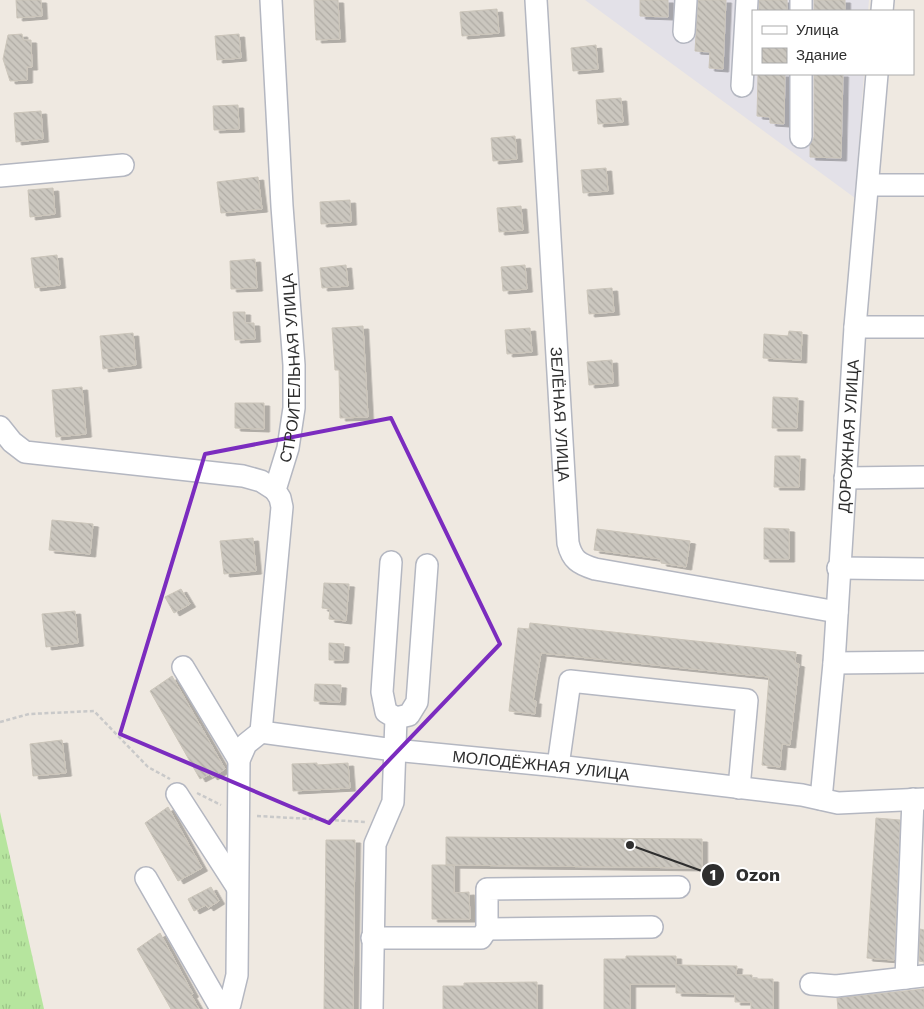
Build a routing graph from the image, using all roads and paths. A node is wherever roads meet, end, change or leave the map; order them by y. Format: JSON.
{"nodes":[{"id":1,"x":271,"y":0,"type":"edge"},
{"id":2,"x":536,"y":0,"type":"edge"},
{"id":3,"x":686,"y":0,"type":"edge"},
{"id":4,"x":748,"y":0,"type":"edge"},
{"id":5,"x":684,"y":32,"type":"dead end"},
{"id":6,"x":801,"y":75,"type":"edge"},
{"id":7,"x":877,"y":75,"type":"edge"},
{"id":8,"x":742,"y":86,"type":"dead end"},
{"id":9,"x":801,"y":137,"type":"dead end"},
{"id":10,"x":123,"y":165,"type":"dead end"},
{"id":11,"x":0,"y":176,"type":"edge"},
{"id":12,"x":869,"y":185,"type":"junction"},
{"id":13,"x":924,"y":185,"type":"edge"},
{"id":14,"x":855,"y":327,"type":"junction"},
{"id":15,"x":924,"y":327,"type":"edge"},
{"id":16,"x":0,"y":427,"type":"edge"},
{"id":17,"x":845,"y":478,"type":"junction"},
{"id":18,"x":924,"y":478,"type":"edge"},
{"id":19,"x":275,"y":490,"type":"junction"},
{"id":20,"x":392,"y":562,"type":"dead end"},
{"id":21,"x":427,"y":565,"type":"dead end"},
{"id":22,"x":838,"y":568,"type":"junction"},
{"id":23,"x":924,"y":569,"type":"edge"},
{"id":24,"x":837,"y":612,"type":"junction"},
{"id":25,"x":924,"y":662,"type":"edge"},
{"id":26,"x":834,"y":663,"type":"junction"},
{"id":27,"x":183,"y":667,"type":"dead end"},
{"id":28,"x":396,"y":718,"type":"junction"},
{"id":29,"x":0,"y":722,"type":"edge"},
{"id":30,"x":261,"y":732,"type":"junction"},
{"id":31,"x":394,"y":750,"type":"junction"},
{"id":32,"x":239,"y":760,"type":"junction"},
{"id":33,"x":558,"y":766,"type":"junction"},
{"id":34,"x":180,"y":788,"type":"junction"},
{"id":35,"x":739,"y":788,"type":"junction"},
{"id":36,"x":821,"y":799,"type":"junction"},
{"id":37,"x":919,"y":799,"type":"edge"},
{"id":38,"x":240,"y":815,"type":"junction"},
{"id":39,"x":385,"y":823,"type":"junction"},
{"id":40,"x":146,"y":878,"type":"dead end"},
{"id":41,"x":237,"y":887,"type":"junction"},
{"id":42,"x":679,"y":887,"type":"dead end"},
{"id":43,"x":652,"y":927,"type":"dead end"},
{"id":44,"x":487,"y":929,"type":"junction"},
{"id":45,"x":372,"y":938,"type":"junction"},
{"id":46,"x":915,"y":977,"type":"edge"},
{"id":47,"x":810,"y":984,"type":"dead end"},
{"id":48,"x":372,"y":1009,"type":"edge"}],
"edges":[{"from":1,"to":19,"type":"street","name":"СТРОИТЕЛЬНАЯ УЛИЦА"},
{"from":2,"to":24,"type":"street","name":"ЗЕЛЁНАЯ УЛИЦА"},
{"from":3,"to":5,"type":"street"},
{"from":4,"to":8,"type":"street"},
{"from":6,"to":9,"type":"street"},
{"from":7,"to":12,"type":"street","name":"ДОРОЖНАЯ УЛИЦА"},
{"from":10,"to":11,"type":"street"},
{"from":12,"to":13,"type":"street"},
{"from":12,"to":14,"type":"street","name":"ДОРОЖНАЯ УЛИЦА"},
{"from":14,"to":15,"type":"street"},
{"from":14,"to":17,"type":"street","name":"ДОРОЖНАЯ УЛИЦА"},
{"from":16,"to":19,"type":"street"},
{"from":17,"to":18,"type":"street"},
{"from":17,"to":22,"type":"street","name":"ДОРОЖНАЯ УЛИЦА"},
{"from":19,"to":30,"type":"street"},
{"from":20,"to":28,"type":"street"},
{"from":21,"to":28,"type":"street"},
{"from":22,"to":23,"type":"street"},
{"from":22,"to":24,"type":"street","name":"ДОРОЖНАЯ УЛИЦА"},
{"from":24,"to":26,"type":"street","name":"ДОРОЖНАЯ УЛИЦА"},
{"from":25,"to":26,"type":"street"},
{"from":26,"to":36,"type":"street","name":"ДОРОЖНАЯ УЛИЦА"},
{"from":27,"to":32,"type":"street"},
{"from":28,"to":31,"type":"street"},
{"from":29,"to":34,"type":"path"},
{"from":30,"to":31,"type":"street","name":"МОЛОДЁЖНАЯ УЛИЦА"},
{"from":30,"to":32,"type":"street"},
{"from":31,"to":33,"type":"street","name":"МОЛОДЁЖНАЯ УЛИЦА"},
{"from":31,"to":39,"type":"street"},
{"from":32,"to":38,"type":"street"},
{"from":33,"to":35,"type":"street","name":"МОЛОДЁЖНАЯ УЛИЦА"},
{"from":33,"to":35,"type":"street"},
{"from":34,"to":38,"type":"path"},
{"from":34,"to":41,"type":"street"},
{"from":35,"to":36,"type":"street","name":"МОЛОДЁЖНАЯ УЛИЦА"},
{"from":36,"to":37,"type":"street","name":"МОЛОДЁЖНАЯ УЛИЦА"},
{"from":37,"to":46,"type":"street"},
{"from":38,"to":39,"type":"path"},
{"from":38,"to":41,"type":"street"},
{"from":39,"to":45,"type":"street"},
{"from":40,"to":41,"type":"street"},
{"from":42,"to":44,"type":"street"},
{"from":43,"to":44,"type":"street"},
{"from":44,"to":45,"type":"street"},
{"from":45,"to":48,"type":"street"},
{"from":46,"to":47,"type":"street"}]}
